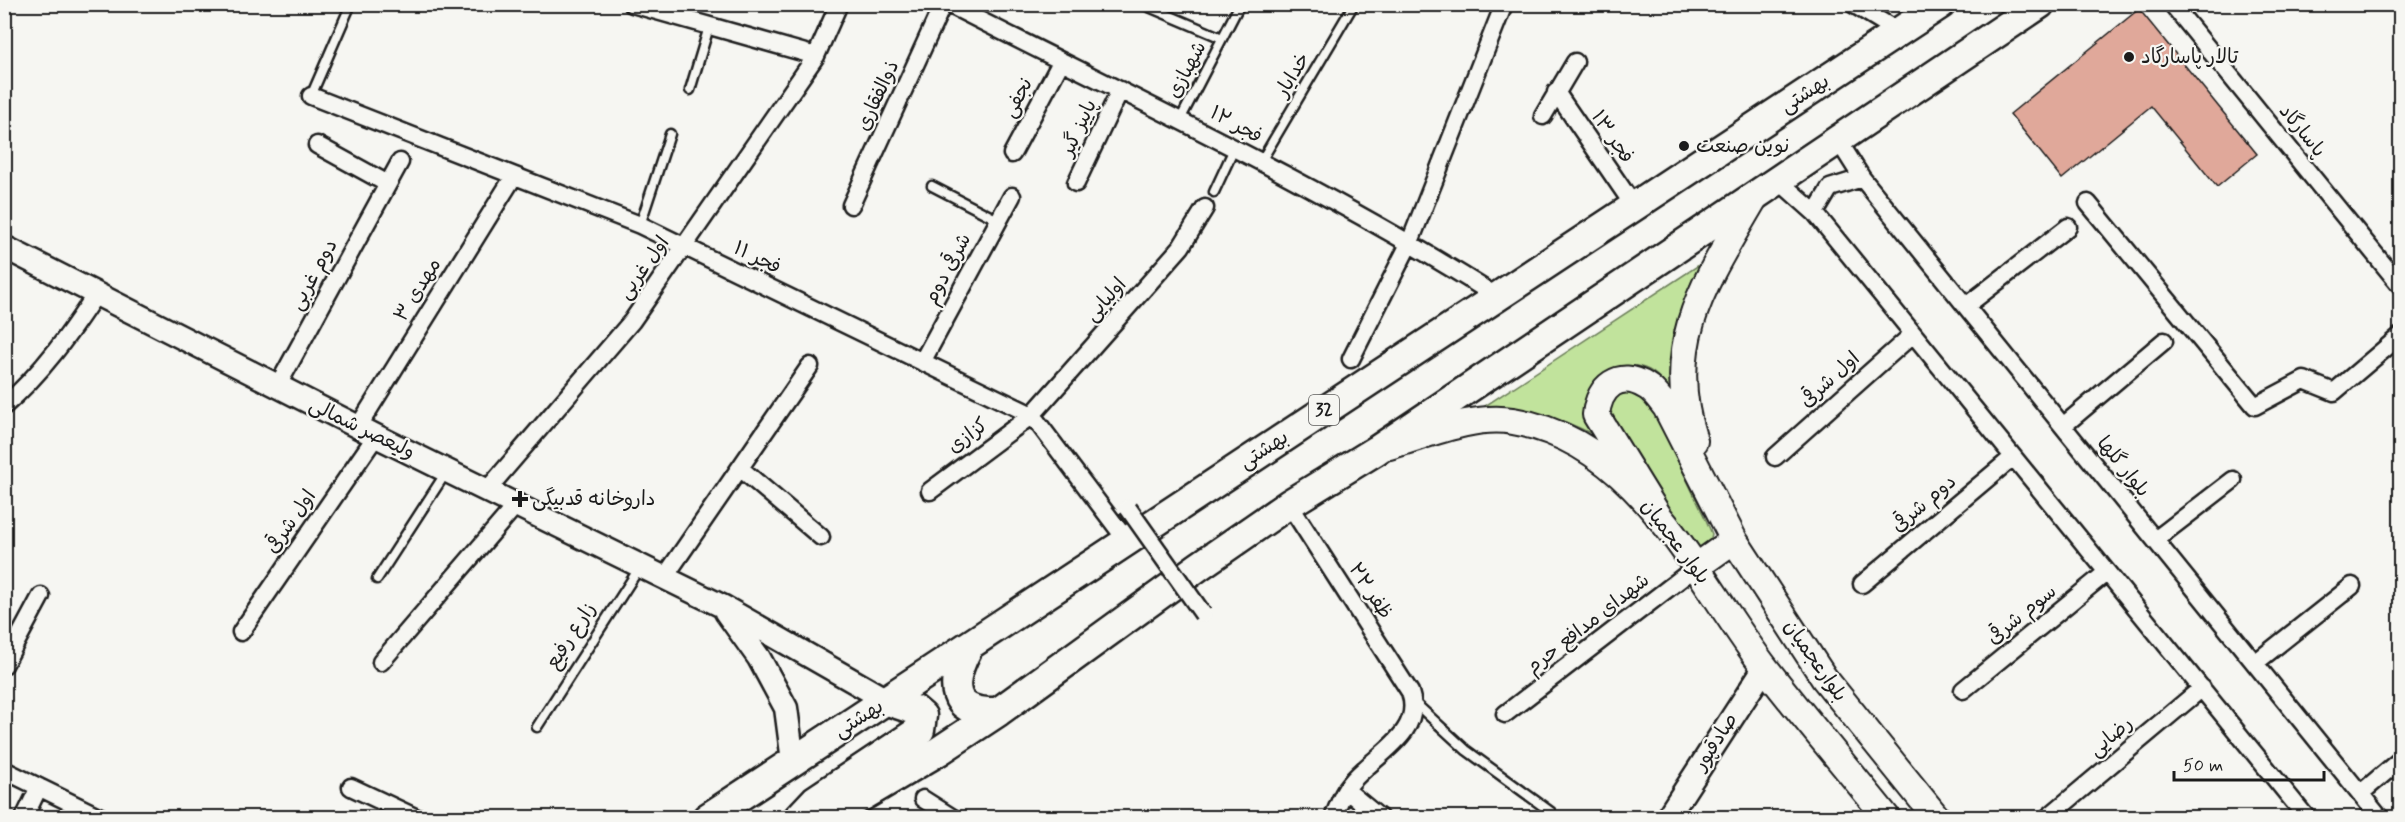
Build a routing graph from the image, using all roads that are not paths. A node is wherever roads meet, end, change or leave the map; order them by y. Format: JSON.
{"nodes":[{"id":1,"x":351,"y":4,"type":"edge"},
{"id":2,"x":632,"y":4,"type":"edge"},
{"id":3,"x":839,"y":4,"type":"edge"},
{"id":4,"x":943,"y":4,"type":"edge"},
{"id":5,"x":948,"y":4,"type":"edge"},
{"id":6,"x":1142,"y":4,"type":"edge"},
{"id":7,"x":1240,"y":4,"type":"edge"},
{"id":8,"x":1354,"y":4,"type":"edge"},
{"id":9,"x":1504,"y":4,"type":"edge"},
{"id":10,"x":1853,"y":4,"type":"edge"},
{"id":11,"x":1941,"y":4,"type":"edge"},
{"id":12,"x":2040,"y":4,"type":"edge"},
{"id":13,"x":2172,"y":4,"type":"edge"},
{"id":14,"x":709,"y":27,"type":"junction"},
{"id":15,"x":1899,"y":32,"type":"junction"},
{"id":16,"x":1222,"y":39,"type":"junction"},
{"id":17,"x":816,"y":56,"type":"junction"},
{"id":18,"x":1061,"y":62,"type":"junction"},
{"id":19,"x":1575,"y":62,"type":"dead end"},
{"id":20,"x":690,"y":90,"type":"dead end"},
{"id":21,"x":1120,"y":90,"type":"junction"},
{"id":22,"x":1556,"y":92,"type":"junction"},
{"id":23,"x":311,"y":96,"type":"joint"},
{"id":24,"x":1543,"y":116,"type":"dead end"},
{"id":25,"x":1181,"y":118,"type":"junction"},
{"id":26,"x":670,"y":134,"type":"dead end"},
{"id":27,"x":1838,"y":140,"type":"junction"},
{"id":28,"x":317,"y":145,"type":"dead end"},
{"id":29,"x":1234,"y":149,"type":"junction"},
{"id":30,"x":1012,"y":154,"type":"dead end"},
{"id":31,"x":400,"y":162,"type":"dead end"},
{"id":32,"x":1260,"y":163,"type":"junction"},
{"id":33,"x":514,"y":176,"type":"junction"},
{"id":34,"x":1862,"y":178,"type":"junction"},
{"id":35,"x":1076,"y":183,"type":"dead end"},
{"id":36,"x":388,"y":184,"type":"junction"},
{"id":37,"x":932,"y":186,"type":"dead end"},
{"id":38,"x":1767,"y":187,"type":"junction"},
{"id":39,"x":1214,"y":192,"type":"dead end"},
{"id":40,"x":1012,"y":196,"type":"dead end"},
{"id":41,"x":2088,"y":203,"type":"dead end"},
{"id":42,"x":851,"y":205,"type":"dead end"},
{"id":43,"x":1634,"y":206,"type":"junction"},
{"id":44,"x":1204,"y":208,"type":"dead end"},
{"id":45,"x":1815,"y":213,"type":"junction"},
{"id":46,"x":998,"y":220,"type":"junction"},
{"id":47,"x":640,"y":225,"type":"junction"},
{"id":48,"x":2068,"y":227,"type":"dead end"},
{"id":49,"x":1410,"y":242,"type":"junction"},
{"id":50,"x":686,"y":247,"type":"junction"},
{"id":51,"x":8,"y":252,"type":"edge"},
{"id":52,"x":2400,"y":285,"type":"edge"},
{"id":53,"x":96,"y":294,"type":"junction"},
{"id":54,"x":1496,"y":296,"type":"junction"},
{"id":55,"x":1966,"y":306,"type":"junction"},
{"id":56,"x":1913,"y":334,"type":"junction"},
{"id":57,"x":2400,"y":336,"type":"edge"},
{"id":58,"x":2163,"y":341,"type":"dead end"},
{"id":59,"x":1352,"y":359,"type":"dead end"},
{"id":60,"x":922,"y":362,"type":"junction"},
{"id":61,"x":810,"y":366,"type":"dead end"},
{"id":62,"x":277,"y":387,"type":"junction"},
{"id":63,"x":4,"y":406,"type":"edge"},
{"id":64,"x":1032,"y":415,"type":"junction"},
{"id":65,"x":2063,"y":426,"type":"junction"},
{"id":66,"x":367,"y":431,"type":"junction"},
{"id":67,"x":1377,"y":450,"type":"junction"},
{"id":68,"x":1775,"y":457,"type":"dead end"},
{"id":69,"x":2013,"y":457,"type":"junction"},
{"id":70,"x":740,"y":468,"type":"junction"},
{"id":71,"x":447,"y":471,"type":"junction"},
{"id":72,"x":2234,"y":480,"type":"dead end"},
{"id":73,"x":487,"y":490,"type":"junction"},
{"id":74,"x":930,"y":491,"type":"dead end"},
{"id":75,"x":1711,"y":492,"type":"junction"},
{"id":76,"x":1289,"y":504,"type":"junction"},
{"id":77,"x":516,"y":505,"type":"junction"},
{"id":78,"x":1128,"y":508,"type":"dead end"},
{"id":79,"x":1659,"y":517,"type":"junction"},
{"id":80,"x":821,"y":537,"type":"dead end"},
{"id":81,"x":1734,"y":540,"type":"junction"},
{"id":82,"x":2155,"y":540,"type":"junction"},
{"id":83,"x":1126,"y":541,"type":"junction"},
{"id":84,"x":641,"y":567,"type":"junction"},
{"id":85,"x":1696,"y":567,"type":"junction"},
{"id":86,"x":2107,"y":572,"type":"junction"},
{"id":87,"x":664,"y":578,"type":"junction"},
{"id":88,"x":377,"y":579,"type":"dead end"},
{"id":89,"x":1862,"y":584,"type":"dead end"},
{"id":90,"x":2352,"y":586,"type":"dead end"},
{"id":91,"x":41,"y":596,"type":"dead end"},
{"id":92,"x":722,"y":606,"type":"junction"},
{"id":93,"x":1203,"y":614,"type":"dead end"},
{"id":94,"x":241,"y":632,"type":"dead end"},
{"id":95,"x":968,"y":648,"type":"junction"},
{"id":96,"x":381,"y":662,"type":"dead end"},
{"id":97,"x":2255,"y":663,"type":"junction"},
{"id":98,"x":4,"y":664,"type":"edge"},
{"id":99,"x":1765,"y":667,"type":"junction"},
{"id":100,"x":2202,"y":688,"type":"junction"},
{"id":101,"x":1963,"y":690,"type":"dead end"},
{"id":102,"x":888,"y":701,"type":"junction"},
{"id":103,"x":1413,"y":702,"type":"junction"},
{"id":104,"x":998,"y":712,"type":"junction"},
{"id":105,"x":1505,"y":714,"type":"dead end"},
{"id":106,"x":537,"y":727,"type":"dead end"},
{"id":107,"x":2400,"y":760,"type":"edge"},
{"id":108,"x":793,"y":761,"type":"junction"},
{"id":109,"x":4,"y":770,"type":"edge"},
{"id":110,"x":39,"y":787,"type":"junction"},
{"id":111,"x":351,"y":787,"type":"dead end"},
{"id":112,"x":1346,"y":790,"type":"junction"},
{"id":113,"x":2361,"y":794,"type":"junction"},
{"id":114,"x":923,"y":799,"type":"dead end"},
{"id":115,"x":1551,"y":812,"type":"dead end"},
{"id":116,"x":24,"y":818,"type":"edge"},
{"id":117,"x":102,"y":818,"type":"edge"},
{"id":118,"x":417,"y":818,"type":"edge"},
{"id":119,"x":707,"y":818,"type":"edge"},
{"id":120,"x":798,"y":818,"type":"edge"},
{"id":121,"x":826,"y":818,"type":"edge"},
{"id":122,"x":953,"y":818,"type":"edge"},
{"id":123,"x":1333,"y":818,"type":"edge"},
{"id":124,"x":1380,"y":818,"type":"edge"},
{"id":125,"x":1667,"y":818,"type":"edge"},
{"id":126,"x":1887,"y":818,"type":"edge"},
{"id":127,"x":1937,"y":818,"type":"edge"},
{"id":128,"x":2047,"y":818,"type":"edge"},
{"id":129,"x":2307,"y":818,"type":"edge"},
{"id":130,"x":2380,"y":818,"type":"edge"}],
"edges":[{"from":1,"to":23,"type":"lane"},
{"from":2,"to":14,"type":"street"},
{"from":3,"to":17,"type":"street","name":"اول غربی"},
{"from":4,"to":42,"type":"street","name":"ذوالفقاری"},
{"from":5,"to":18,"type":"street","name":"فجر ۱۲"},
{"from":6,"to":16,"type":"lane"},
{"from":7,"to":16,"type":"lane","name":"شهبازی"},
{"from":8,"to":32,"type":"lane","name":"خدایار"},
{"from":9,"to":49,"type":"street"},
{"from":10,"to":15,"type":"street"},
{"from":11,"to":15,"type":"highway","name":"بهشتی","number":"32"},
{"from":12,"to":27,"type":"highway"},
{"from":13,"to":52,"type":"street","name":"پاسارگاد"},
{"from":14,"to":17,"type":"street"},
{"from":14,"to":20,"type":"lane"},
{"from":15,"to":43,"type":"highway","name":"بهشتی","number":"32"},
{"from":16,"to":25,"type":"lane","name":"شهبازی"},
{"from":17,"to":50,"type":"street","name":"اول غربی"},
{"from":18,"to":21,"type":"street","name":"فجر ۱۲"},
{"from":18,"to":30,"type":"street","name":"نجفی"},
{"from":19,"to":22,"type":"street"},
{"from":21,"to":25,"type":"street","name":"فجر ۱۲"},
{"from":21,"to":35,"type":"street","name":"پاییز گیر"},
{"from":22,"to":24,"type":"street"},
{"from":22,"to":43,"type":"street","name":"فجر ۱۳"},
{"from":23,"to":33,"type":"street","name":"فجر ۱۱"},
{"from":25,"to":29,"type":"street","name":"فجر ۱۲"},
{"from":26,"to":47,"type":"lane"},
{"from":27,"to":34,"type":"street","name":"بلوار گلها"},
{"from":27,"to":38,"type":"highway"},
{"from":28,"to":36,"type":"street"},
{"from":29,"to":32,"type":"street","name":"فجر ۱۲"},
{"from":29,"to":39,"type":"lane"},
{"from":31,"to":36,"type":"street","name":"دوم غربی"},
{"from":32,"to":49,"type":"street","name":"فجر ۱۲"},
{"from":33,"to":47,"type":"street","name":"فجر ۱۱"},
{"from":33,"to":66,"type":"street","name":"مهدی ۳"},
{"from":34,"to":45,"type":"street"},
{"from":34,"to":55,"type":"street","name":"بلوار گلها"},
{"from":36,"to":62,"type":"street","name":"دوم غربی"},
{"from":37,"to":46,"type":"lane"},
{"from":38,"to":45,"type":"street"},
{"from":38,"to":67,"type":"highway"},
{"from":38,"to":75,"type":"main road"},
{"from":40,"to":46,"type":"street","name":"شرقی دوم"},
{"from":41,"to":57,"type":"street"},
{"from":43,"to":54,"type":"highway","name":"بهشتی","number":"32"},
{"from":44,"to":64,"type":"street","name":"اولیایی"},
{"from":45,"to":56,"type":"street"},
{"from":46,"to":60,"type":"street","name":"شرقی دوم"},
{"from":47,"to":50,"type":"street","name":"فجر ۱۱"},
{"from":48,"to":55,"type":"street"},
{"from":49,"to":54,"type":"street","name":"فجر ۱۲"},
{"from":49,"to":59,"type":"street"},
{"from":50,"to":60,"type":"street","name":"فجر ۱۱"},
{"from":50,"to":73,"type":"street","name":"اول غربی"},
{"from":51,"to":53,"type":"main road","name":"ولیعصر شمالی"},
{"from":53,"to":62,"type":"main road","name":"ولیعصر شمالی"},
{"from":53,"to":63,"type":"street"},
{"from":54,"to":83,"type":"highway","name":"بهشتی","number":"32"},
{"from":55,"to":65,"type":"street","name":"بلوار گلها"},
{"from":56,"to":68,"type":"street","name":"اول شرقی"},
{"from":56,"to":69,"type":"street"},
{"from":58,"to":65,"type":"street"},
{"from":60,"to":64,"type":"street","name":"فجر ۱۱"},
{"from":61,"to":70,"type":"street"},
{"from":62,"to":66,"type":"main road","name":"ولیعصر شمالی"},
{"from":64,"to":74,"type":"street","name":"کزازی"},
{"from":64,"to":83,"type":"street","name":"فجر ۱۱"},
{"from":65,"to":82,"type":"street","name":"بلوار گلها"},
{"from":66,"to":71,"type":"main road","name":"ولیعصر شمالی"},
{"from":66,"to":94,"type":"street","name":"اول شرقی"},
{"from":67,"to":76,"type":"highway"},
{"from":67,"to":79,"type":"main road","name":"بلوار عجمیان"},
{"from":69,"to":86,"type":"street"},
{"from":69,"to":89,"type":"street","name":"دوم شرقی"},
{"from":70,"to":80,"type":"street"},
{"from":70,"to":87,"type":"street"},
{"from":71,"to":73,"type":"main road","name":"ولیعصر شمالی"},
{"from":71,"to":88,"type":"lane"},
{"from":72,"to":82,"type":"street"},
{"from":73,"to":77,"type":"main road","name":"ولیعصر شمالی"},
{"from":75,"to":79,"type":"main road"},
{"from":75,"to":81,"type":"main road","name":"بلوارعجمیان"},
{"from":76,"to":103,"type":"street","name":"ظفر ۲۲"},
{"from":76,"to":104,"type":"highway"},
{"from":77,"to":84,"type":"main road","name":"ولیعصر شمالی"},
{"from":77,"to":96,"type":"street"},
{"from":78,"to":93,"type":"street","bridge":true},
{"from":79,"to":85,"type":"main road","name":"بلوار عجمیان"},
{"from":81,"to":85,"type":"main road"},
{"from":81,"to":127,"type":"main road","name":"بلوارعجمیان"},
{"from":82,"to":97,"type":"street","name":"بلوار گلها"},
{"from":83,"to":95,"type":"highway","name":"بهشتی","number":"32"},
{"from":84,"to":87,"type":"main road","name":"ولیعصر شمالی"},
{"from":84,"to":106,"type":"lane","name":"زارع رفیع"},
{"from":85,"to":99,"type":"main road","name":"بلوار عجمیان"},
{"from":85,"to":105,"type":"street","name":"شهدای مدافع حرم"},
{"from":86,"to":100,"type":"street"},
{"from":86,"to":101,"type":"street","name":"سوم شرقی"},
{"from":87,"to":92,"type":"main road","name":"ولیعصر شمالی"},
{"from":90,"to":97,"type":"street"},
{"from":91,"to":98,"type":"street"},
{"from":92,"to":102,"type":"main road","name":"ولیعصر شمالی"},
{"from":92,"to":108,"type":"main road"},
{"from":95,"to":102,"type":"highway","name":"بهشتی","number":"32"},
{"from":95,"to":104,"type":"highway"},
{"from":97,"to":113,"type":"street","name":"بلوار گلها"},
{"from":99,"to":125,"type":"main road","name":"صادقپور"},
{"from":99,"to":126,"type":"main road","name":"بلوار عجمیان"},
{"from":100,"to":128,"type":"street","name":"رضایی"},
{"from":100,"to":129,"type":"street"},
{"from":102,"to":108,"type":"highway","name":"بهشتی","number":"32"},
{"from":102,"to":120,"type":"highway"},
{"from":103,"to":112,"type":"street"},
{"from":103,"to":115,"type":"lane"},
{"from":104,"to":121,"type":"highway"},
{"from":107,"to":113,"type":"street"},
{"from":108,"to":119,"type":"highway","name":"بهشتی","number":"32"},
{"from":109,"to":110,"type":"street"},
{"from":110,"to":116,"type":"street"},
{"from":110,"to":117,"type":"street"},
{"from":111,"to":118,"type":"street"},
{"from":112,"to":123,"type":"street"},
{"from":112,"to":124,"type":"street"},
{"from":113,"to":130,"type":"street","name":"بلوار گلها"},
{"from":114,"to":122,"type":"street"}]}
